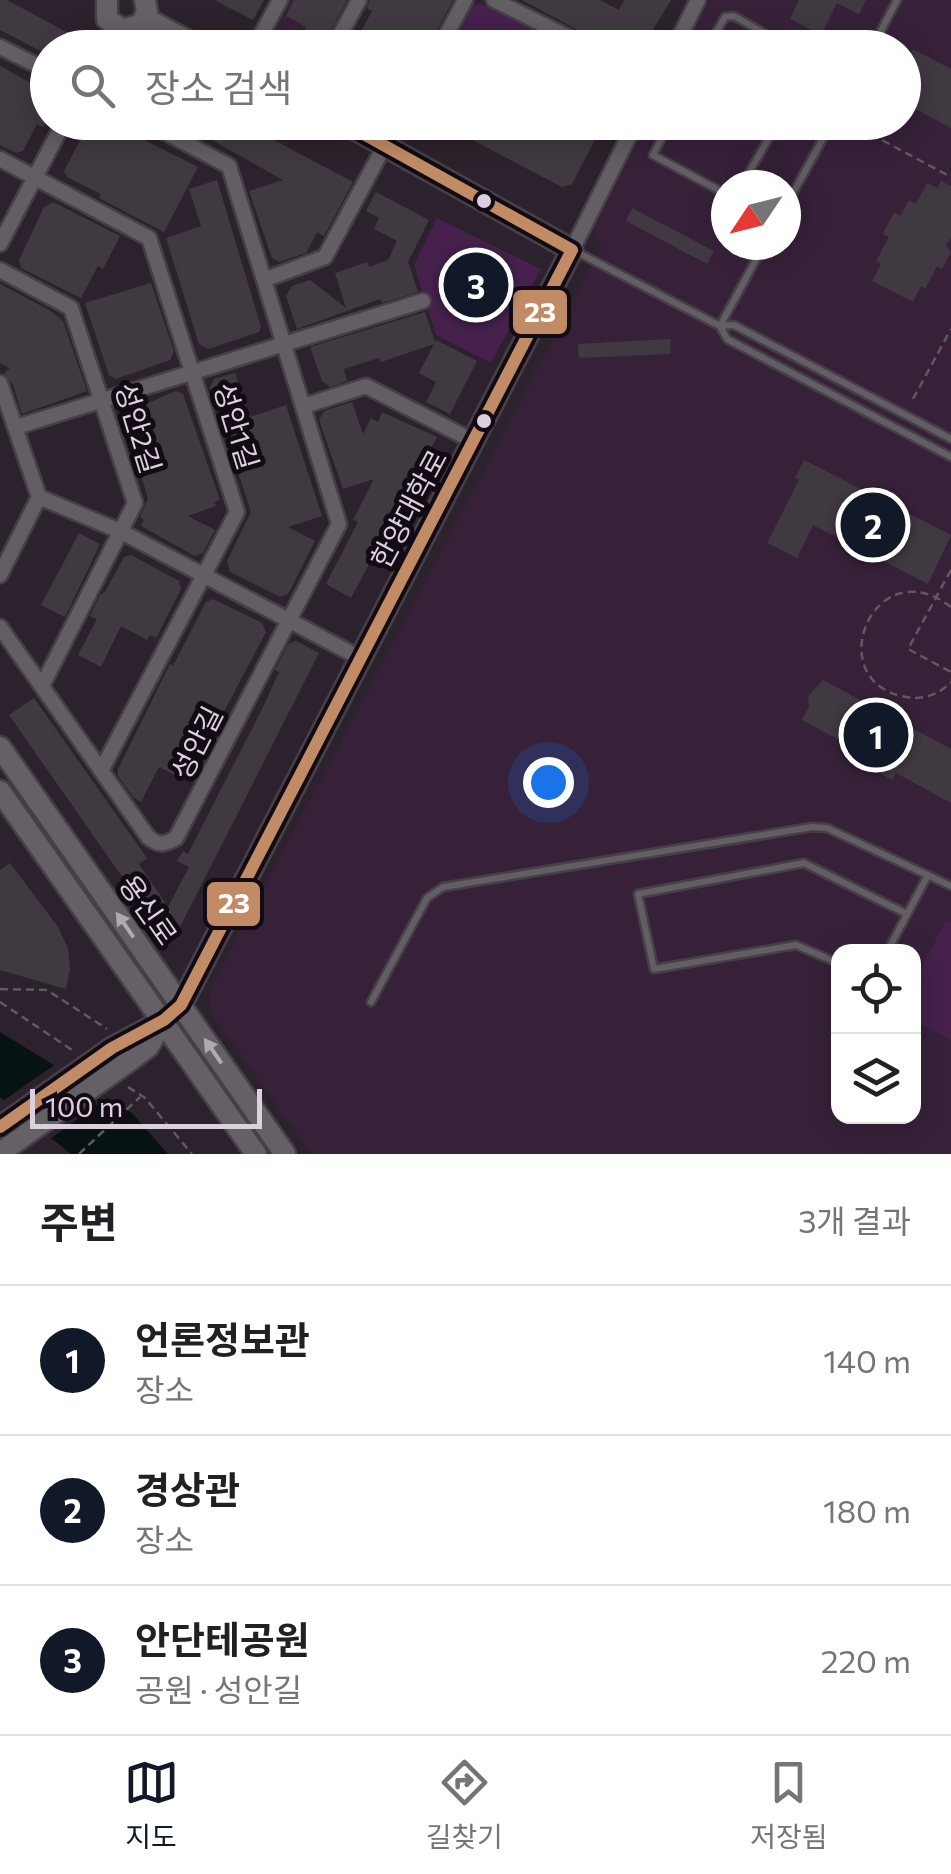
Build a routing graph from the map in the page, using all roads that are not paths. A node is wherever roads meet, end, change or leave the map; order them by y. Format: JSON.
{"nodes":[{"id":1,"x":106,"y":0,"type":"edge"},
{"id":2,"x":280,"y":0,"type":"edge"},
{"id":3,"x":359,"y":0,"type":"edge"},
{"id":4,"x":465,"y":0,"type":"edge"},
{"id":5,"x":494,"y":0,"type":"edge"},
{"id":6,"x":698,"y":0,"type":"edge"},
{"id":7,"x":897,"y":0,"type":"edge"},
{"id":8,"x":145,"y":9,"type":"edge"},
{"id":9,"x":117,"y":28,"type":"joint"},
{"id":10,"x":175,"y":30,"type":"edge"},
{"id":11,"x":264,"y":30,"type":"edge"},
{"id":12,"x":343,"y":30,"type":"edge"},
{"id":13,"x":449,"y":30,"type":"edge"},
{"id":14,"x":543,"y":30,"type":"edge"},
{"id":15,"x":683,"y":30,"type":"edge"},
{"id":16,"x":717,"y":30,"type":"edge"},
{"id":17,"x":758,"y":30,"type":"edge"},
{"id":18,"x":881,"y":30,"type":"edge"},
{"id":19,"x":0,"y":47,"type":"edge"},
{"id":20,"x":30,"y":63,"type":"edge"},
{"id":21,"x":55,"y":140,"type":"edge"},
{"id":22,"x":180,"y":140,"type":"edge"},
{"id":23,"x":374,"y":140,"type":"edge"},
{"id":24,"x":627,"y":140,"type":"edge"},
{"id":25,"x":661,"y":140,"type":"edge"},
{"id":26,"x":768,"y":140,"type":"edge"},
{"id":27,"x":822,"y":140,"type":"edge"},
{"id":28,"x":385,"y":146,"type":"junction"},
{"id":29,"x":0,"y":159,"type":"edge"},
{"id":30,"x":751,"y":170,"type":"edge"},
{"id":31,"x":36,"y":178,"type":"junction"},
{"id":32,"x":801,"y":179,"type":"edge"},
{"id":33,"x":711,"y":186,"type":"edge"},
{"id":34,"x":0,"y":244,"type":"edge"},
{"id":35,"x":572,"y":250,"type":"junction"},
{"id":36,"x":756,"y":260,"type":"edge"},
{"id":37,"x":0,"y":270,"type":"edge"},
{"id":38,"x":264,"y":280,"type":"junction"},
{"id":39,"x":423,"y":301,"type":"dead end"},
{"id":40,"x":720,"y":326,"type":"junction"},
{"id":41,"x":284,"y":342,"type":"junction"},
{"id":42,"x":192,"y":371,"type":"junction"},
{"id":43,"x":0,"y":383,"type":"edge"},
{"id":44,"x":103,"y":399,"type":"junction"},
{"id":45,"x":304,"y":406,"type":"junction"},
{"id":46,"x":16,"y":427,"type":"junction"},
{"id":47,"x":951,"y":439,"type":"edge"},
{"id":48,"x":475,"y":442,"type":"junction"},
{"id":49,"x":951,"y":457,"type":"edge"},
{"id":50,"x":39,"y":497,"type":"junction"},
{"id":51,"x":122,"y":532,"type":"junction"},
{"id":52,"x":204,"y":574,"type":"junction"},
{"id":53,"x":0,"y":575,"type":"edge"},
{"id":54,"x":289,"y":620,"type":"junction"},
{"id":55,"x":0,"y":628,"type":"edge"},
{"id":56,"x":362,"y":659,"type":"junction"},
{"id":57,"x":42,"y":686,"type":"junction"},
{"id":58,"x":0,"y":747,"type":"edge"},
{"id":59,"x":100,"y":771,"type":"junction"},
{"id":60,"x":0,"y":791,"type":"edge"},
{"id":61,"x":928,"y":874,"type":"junction"},
{"id":62,"x":951,"y":886,"type":"edge"},
{"id":63,"x":907,"y":914,"type":"junction"},
{"id":64,"x":891,"y":944,"type":"edge"},
{"id":65,"x":831,"y":960,"type":"edge"},
{"id":66,"x":371,"y":1002,"type":"dead end"},
{"id":67,"x":180,"y":1005,"type":"junction"},
{"id":68,"x":164,"y":1020,"type":"junction"},
{"id":69,"x":0,"y":1127,"type":"edge"},
{"id":70,"x":0,"y":1153,"type":"edge"},
{"id":71,"x":256,"y":1154,"type":"edge"},
{"id":72,"x":284,"y":1154,"type":"edge"}],
"edges":[{"from":1,"to":9,"type":"street"},
{"from":2,"to":11,"type":"street"},
{"from":3,"to":12,"type":"street"},
{"from":4,"to":13,"type":"street"},
{"from":5,"to":14,"type":"street"},
{"from":6,"to":15,"type":"street"},
{"from":7,"to":18,"type":"lane"},
{"from":8,"to":9,"type":"street"},
{"from":8,"to":10,"type":"street"},
{"from":16,"to":17,"type":"lane"},
{"from":19,"to":20,"type":"street"},
{"from":21,"to":31,"type":"street"},
{"from":22,"to":38,"type":"street","name":"성안길"},
{"from":23,"to":28,"type":"street"},
{"from":24,"to":35,"type":"street"},
{"from":25,"to":33,"type":"lane"},
{"from":26,"to":30,"type":"lane"},
{"from":27,"to":32,"type":"lane"},
{"from":28,"to":35,"type":"street"},
{"from":28,"to":38,"type":"street"},
{"from":29,"to":31,"type":"street","name":"성안1길"},
{"from":31,"to":34,"type":"street"},
{"from":31,"to":42,"type":"street","name":"성안1길"},
{"from":35,"to":40,"type":"lane"},
{"from":35,"to":48,"type":"street","name":"한양대학로"},
{"from":36,"to":40,"type":"lane"},
{"from":37,"to":44,"type":"street","name":"성안2길"},
{"from":38,"to":41,"type":"street","name":"성안길"},
{"from":39,"to":41,"type":"street"},
{"from":40,"to":47,"type":"lane"},
{"from":40,"to":49,"type":"lane"},
{"from":41,"to":42,"type":"street"},
{"from":41,"to":45,"type":"street","name":"성안길"},
{"from":42,"to":44,"type":"street"},
{"from":42,"to":52,"type":"street","name":"성안1길"},
{"from":43,"to":46,"type":"street"},
{"from":44,"to":46,"type":"street"},
{"from":44,"to":51,"type":"street","name":"성안2길"},
{"from":45,"to":48,"type":"street"},
{"from":45,"to":54,"type":"street","name":"성안길"},
{"from":46,"to":50,"type":"street"},
{"from":48,"to":56,"type":"street","name":"한양대학로"},
{"from":50,"to":51,"type":"street"},
{"from":50,"to":53,"type":"street"},
{"from":51,"to":52,"type":"street"},
{"from":51,"to":57,"type":"street","name":"성안2길"},
{"from":52,"to":54,"type":"street"},
{"from":52,"to":59,"type":"street","name":"성안1길"},
{"from":54,"to":56,"type":"street"},
{"from":54,"to":59,"type":"street","name":"성안길"},
{"from":55,"to":57,"type":"street","name":"성안길"},
{"from":56,"to":67,"type":"street","name":"한양대학로"},
{"from":57,"to":59,"type":"street","name":"성안길"},
{"from":67,"to":58,"type":"street","name":"용신로","one_way":true},
{"from":60,"to":68,"type":"street","name":"용신로"},
{"from":61,"to":62,"type":"lane"},
{"from":61,"to":63,"type":"lane"},
{"from":61,"to":66,"type":"lane"},
{"from":63,"to":64,"type":"lane"},
{"from":63,"to":65,"type":"lane"},
{"from":67,"to":68,"type":"street","name":"한양대학로"},
{"from":72,"to":67,"type":"street","name":"용신로","one_way":true},
{"from":68,"to":69,"type":"street","name":"한양대학로","bridge":true},
{"from":68,"to":70,"type":"street","name":"한양대학로","bridge":true},
{"from":68,"to":71,"type":"street","name":"용신로"}]}
